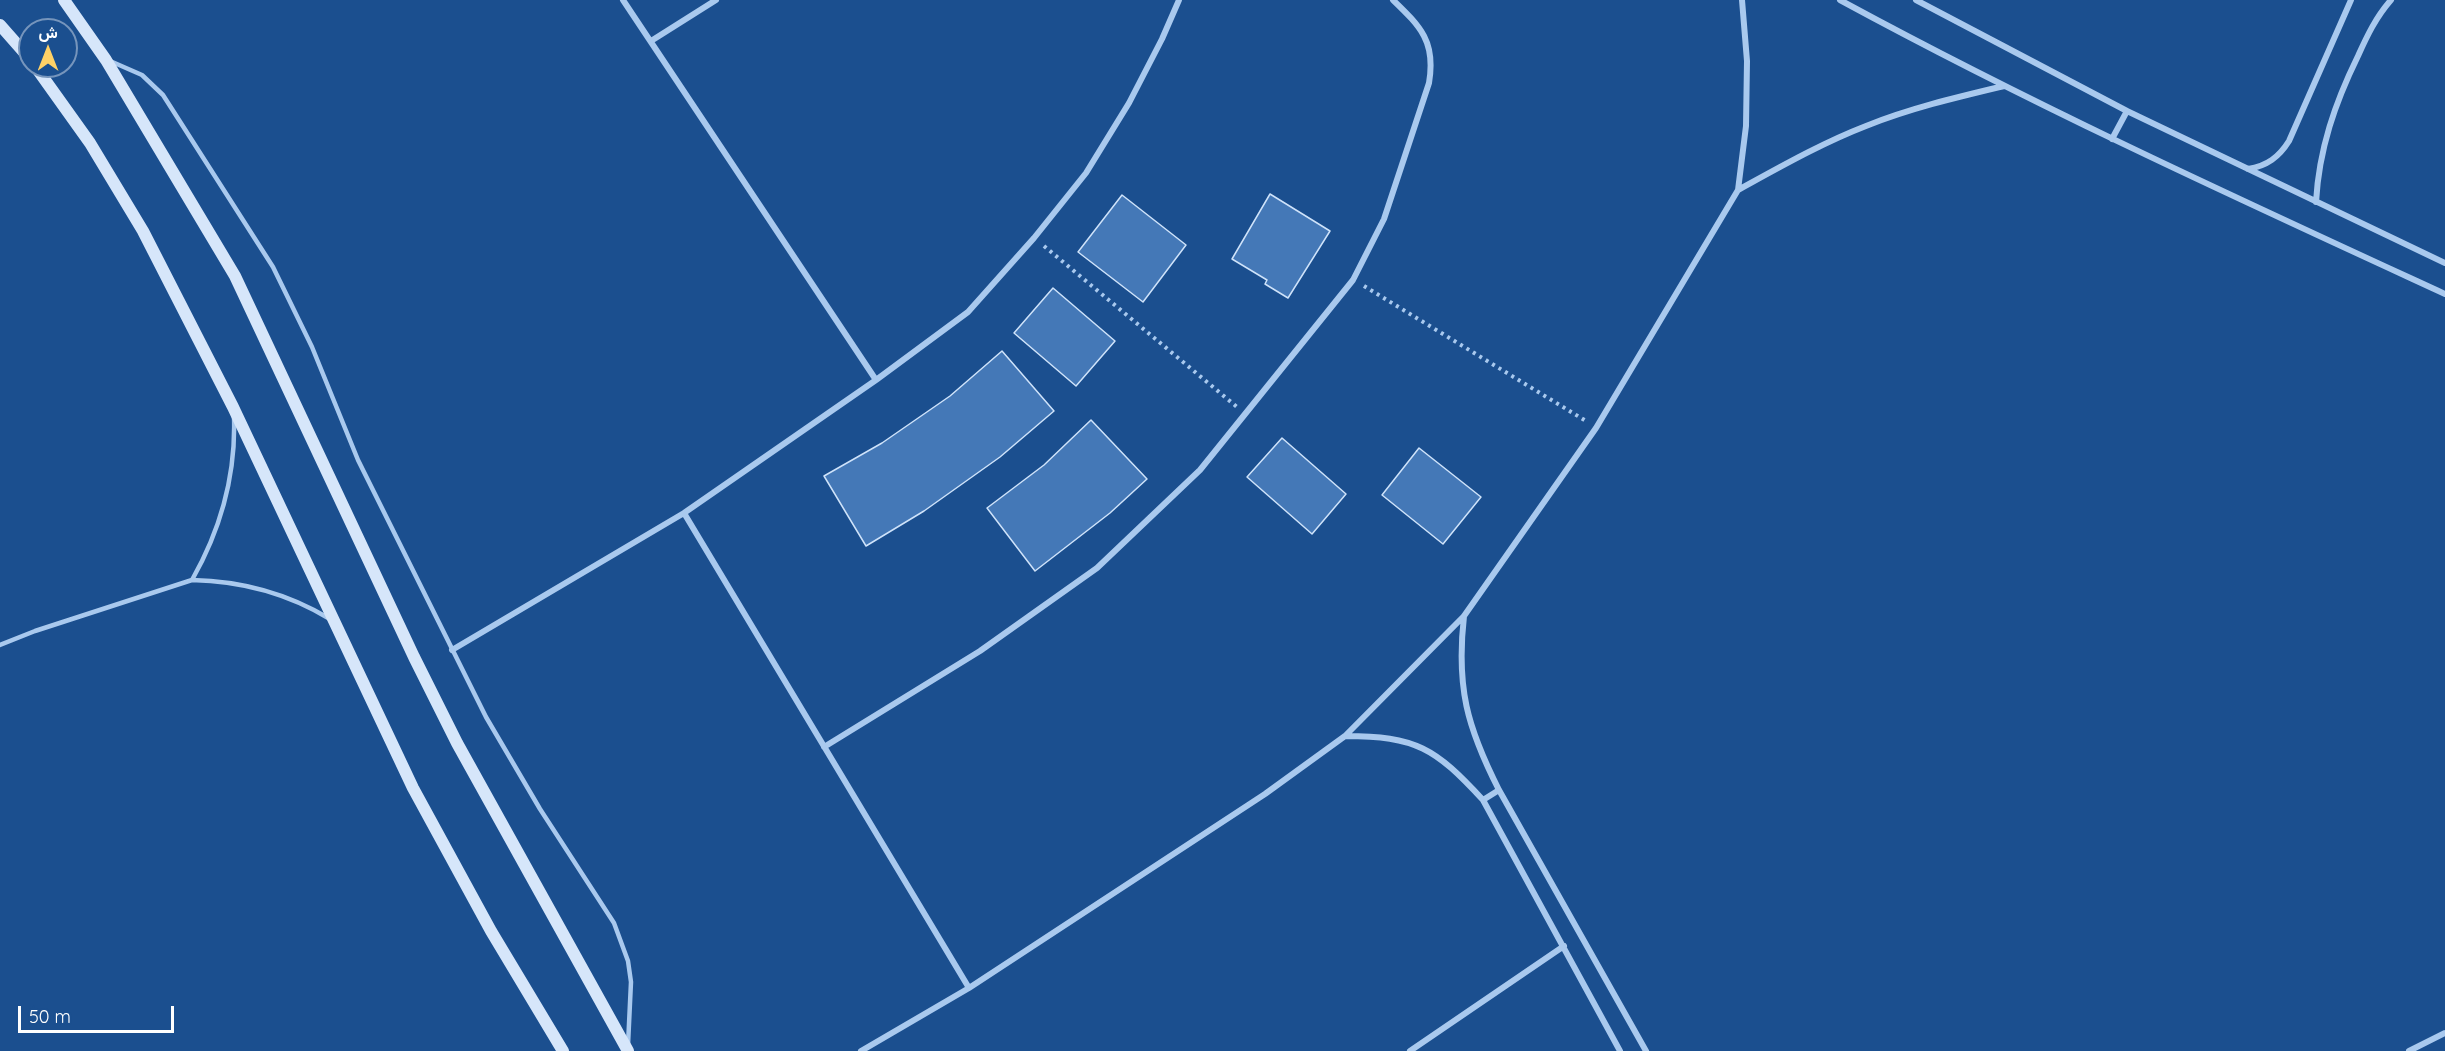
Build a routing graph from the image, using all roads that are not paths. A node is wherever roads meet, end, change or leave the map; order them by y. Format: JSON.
{"nodes":[{"id":1,"x":64,"y":0,"type":"edge"},
{"id":2,"x":623,"y":0,"type":"edge"},
{"id":3,"x":716,"y":0,"type":"edge"},
{"id":4,"x":1179,"y":0,"type":"edge"},
{"id":5,"x":1393,"y":0,"type":"edge"},
{"id":6,"x":1742,"y":0,"type":"edge"},
{"id":7,"x":1840,"y":0,"type":"edge"},
{"id":8,"x":1916,"y":0,"type":"edge"},
{"id":9,"x":2351,"y":0,"type":"edge"},
{"id":10,"x":2391,"y":0,"type":"edge"},
{"id":11,"x":0,"y":25,"type":"edge"},
{"id":12,"x":651,"y":41,"type":"junction"},
{"id":13,"x":18,"y":45,"type":"edge"},
{"id":14,"x":106,"y":60,"type":"junction"},
{"id":15,"x":44,"y":78,"type":"edge"},
{"id":16,"x":2004,"y":86,"type":"junction"},
{"id":17,"x":2127,"y":111,"type":"junction"},
{"id":18,"x":2112,"y":140,"type":"junction"},
{"id":19,"x":2247,"y":170,"type":"junction"},
{"id":20,"x":1738,"y":190,"type":"junction"},
{"id":21,"x":2316,"y":202,"type":"junction"},
{"id":22,"x":2445,"y":263,"type":"edge"},
{"id":23,"x":2445,"y":294,"type":"edge"},
{"id":24,"x":876,"y":380,"type":"junction"},
{"id":25,"x":233,"y":407,"type":"junction"},
{"id":26,"x":684,"y":513,"type":"junction"},
{"id":27,"x":192,"y":580,"type":"junction"},
{"id":28,"x":1464,"y":616,"type":"junction"},
{"id":29,"x":335,"y":622,"type":"junction"},
{"id":30,"x":0,"y":645,"type":"edge"},
{"id":31,"x":452,"y":650,"type":"junction"},
{"id":32,"x":1345,"y":735,"type":"junction"},
{"id":33,"x":824,"y":747,"type":"junction"},
{"id":34,"x":1499,"y":790,"type":"junction"},
{"id":35,"x":1483,"y":800,"type":"junction"},
{"id":36,"x":1564,"y":946,"type":"junction"},
{"id":37,"x":969,"y":988,"type":"junction"},
{"id":38,"x":2445,"y":1034,"type":"edge"},
{"id":39,"x":563,"y":1051,"type":"edge"},
{"id":40,"x":628,"y":1051,"type":"edge"},
{"id":41,"x":861,"y":1051,"type":"edge"},
{"id":42,"x":1410,"y":1051,"type":"edge"},
{"id":43,"x":1620,"y":1051,"type":"edge"},
{"id":44,"x":1647,"y":1051,"type":"edge"},
{"id":45,"x":2409,"y":1051,"type":"edge"}],
"edges":[{"from":1,"to":14,"type":"street"},
{"from":2,"to":12,"type":"street"},
{"from":3,"to":12,"type":"street"},
{"from":4,"to":24,"type":"street"},
{"from":5,"to":33,"type":"street"},
{"from":6,"to":20,"type":"street"},
{"from":7,"to":16,"type":"street"},
{"from":8,"to":17,"type":"street"},
{"from":9,"to":19,"type":"street"},
{"from":10,"to":21,"type":"street"},
{"from":11,"to":13,"type":"street"},
{"from":12,"to":24,"type":"street"},
{"from":14,"to":31,"type":"lane"},
{"from":14,"to":40,"type":"street"},
{"from":15,"to":25,"type":"street"},
{"from":16,"to":18,"type":"street"},
{"from":16,"to":20,"type":"street"},
{"from":17,"to":18,"type":"street"},
{"from":17,"to":19,"type":"street"},
{"from":18,"to":23,"type":"street"},
{"from":19,"to":21,"type":"street"},
{"from":20,"to":28,"type":"street"},
{"from":21,"to":22,"type":"street"},
{"from":24,"to":26,"type":"street"},
{"from":25,"to":27,"type":"lane"},
{"from":25,"to":29,"type":"street"},
{"from":26,"to":31,"type":"street"},
{"from":26,"to":33,"type":"street"},
{"from":27,"to":29,"type":"lane"},
{"from":27,"to":30,"type":"lane"},
{"from":28,"to":32,"type":"street"},
{"from":28,"to":34,"type":"street"},
{"from":29,"to":39,"type":"street"},
{"from":31,"to":40,"type":"lane"},
{"from":32,"to":35,"type":"street"},
{"from":32,"to":37,"type":"street"},
{"from":33,"to":37,"type":"street"},
{"from":34,"to":35,"type":"street"},
{"from":34,"to":44,"type":"street"},
{"from":35,"to":36,"type":"street"},
{"from":36,"to":42,"type":"street"},
{"from":36,"to":43,"type":"street"},
{"from":37,"to":41,"type":"street"},
{"from":38,"to":45,"type":"street"}]}
